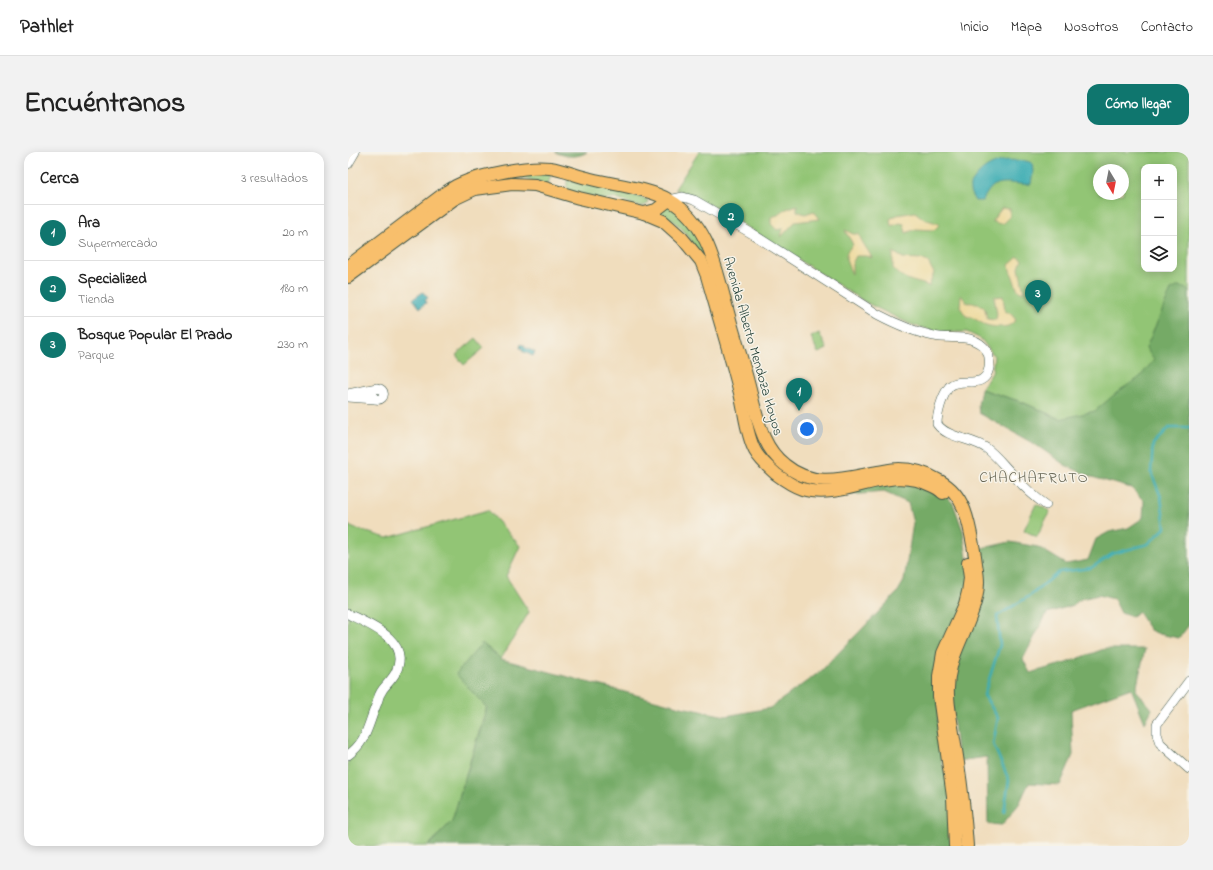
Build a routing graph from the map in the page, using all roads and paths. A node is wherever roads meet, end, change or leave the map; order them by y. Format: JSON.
{"nodes":[{"id":1,"x":355,"y":152,"type":"edge"},
{"id":2,"x":348,"y":164,"type":"edge"},
{"id":3,"x":572,"y":175,"type":"junction"},
{"id":4,"x":563,"y":193,"type":"junction"},
{"id":5,"x":669,"y":200,"type":"junction"},
{"id":6,"x":644,"y":214,"type":"junction"},
{"id":7,"x":348,"y":266,"type":"edge"},
{"id":8,"x":348,"y":277,"type":"edge"},
{"id":9,"x":348,"y":394,"type":"edge"},
{"id":10,"x":348,"y":397,"type":"edge"},
{"id":11,"x":1046,"y":505,"type":"dead end"},
{"id":12,"x":348,"y":614,"type":"edge"},
{"id":13,"x":1189,"y":682,"type":"edge"},
{"id":14,"x":348,"y":755,"type":"edge"},
{"id":15,"x":1189,"y":769,"type":"edge"},
{"id":16,"x":955,"y":846,"type":"edge"},
{"id":17,"x":966,"y":846,"type":"edge"}],
"edges":[{"from":1,"to":2,"type":"street"},
{"from":3,"to":4,"type":"main road"},
{"from":3,"to":5,"type":"main road","name":"Avenida Alberto Mendoza Hoyos"},
{"from":3,"to":7,"type":"main road","name":"Avenida Alberto Mendoza Hoyos"},
{"from":4,"to":6,"type":"main road","name":"Avenida Alberto Mendoza Hoyos"},
{"from":4,"to":8,"type":"main road","name":"Avenida Alberto Mendoza Hoyos"},
{"from":5,"to":6,"type":"main road"},
{"from":5,"to":11,"type":"street"},
{"from":5,"to":17,"type":"main road","name":"Avenida Alberto Mendoza Hoyos"},
{"from":6,"to":16,"type":"main road","name":"Avenida Alberto Mendoza Hoyos"},
{"from":9,"to":10,"type":"street"},
{"from":12,"to":14,"type":"street"},
{"from":13,"to":15,"type":"street"}]}
